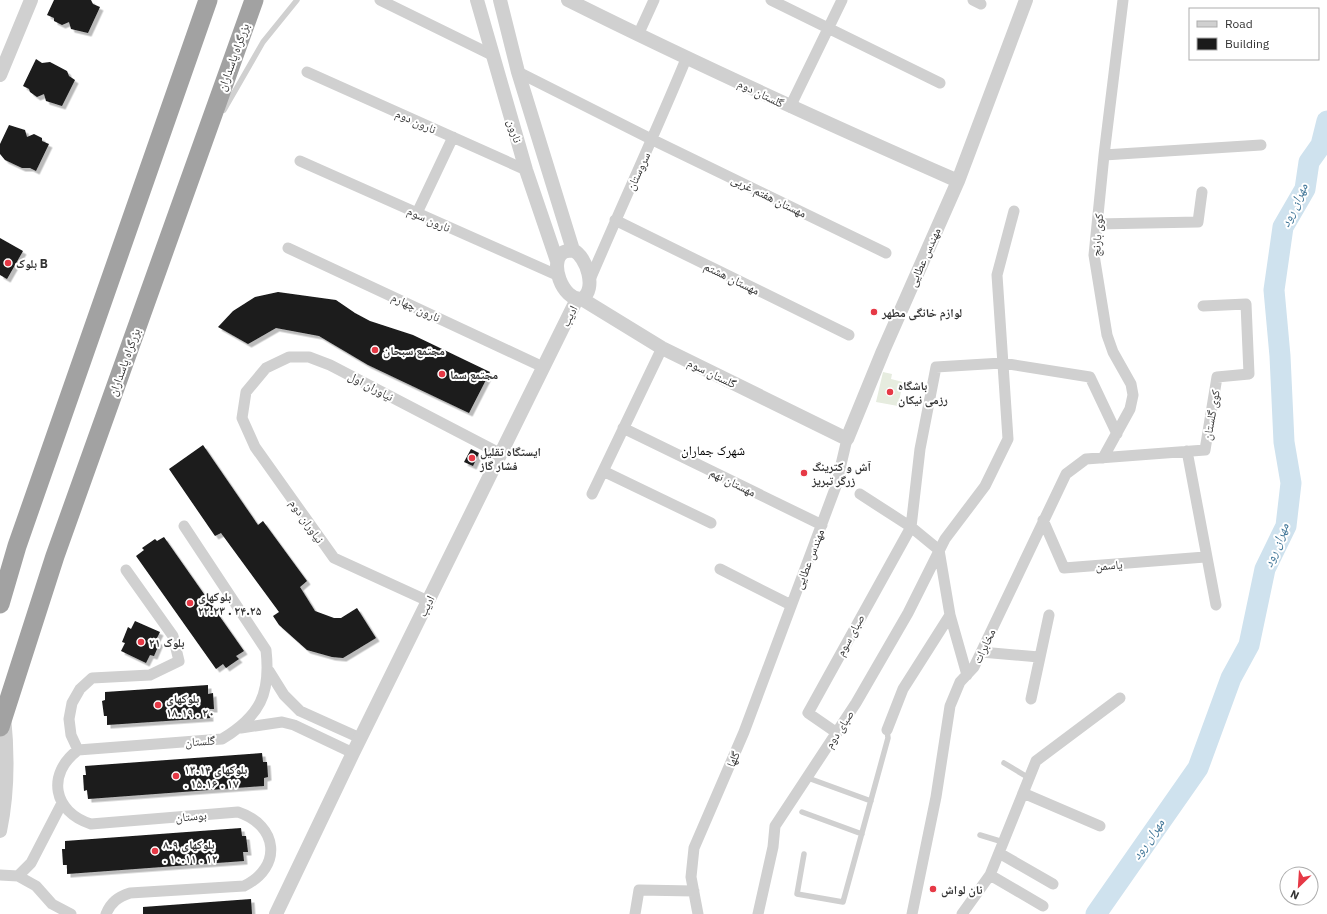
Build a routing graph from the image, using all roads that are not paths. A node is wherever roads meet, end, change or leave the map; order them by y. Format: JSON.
{"nodes":[{"id":1,"x":31,"y":0,"type":"edge"},
{"id":2,"x":208,"y":0,"type":"edge"},
{"id":3,"x":254,"y":0,"type":"edge"},
{"id":4,"x":297,"y":0,"type":"edge"},
{"id":5,"x":380,"y":0,"type":"edge"},
{"id":6,"x":477,"y":0,"type":"edge"},
{"id":7,"x":500,"y":0,"type":"edge"},
{"id":8,"x":568,"y":0,"type":"edge"},
{"id":9,"x":654,"y":0,"type":"edge"},
{"id":10,"x":771,"y":0,"type":"edge"},
{"id":11,"x":842,"y":0,"type":"edge"},
{"id":12,"x":1026,"y":0,"type":"edge"},
{"id":13,"x":1123,"y":0,"type":"edge"},
{"id":14,"x":828,"y":27,"type":"junction"},
{"id":15,"x":638,"y":35,"type":"junction"},
{"id":16,"x":492,"y":55,"type":"junction"},
{"id":17,"x":686,"y":59,"type":"junction"},
{"id":18,"x":307,"y":72,"type":"dead end"},
{"id":19,"x":518,"y":72,"type":"junction"},
{"id":20,"x":0,"y":74,"type":"edge"},
{"id":21,"x":940,"y":83,"type":"dead end"},
{"id":22,"x":790,"y":107,"type":"junction"},
{"id":23,"x":453,"y":137,"type":"junction"},
{"id":24,"x":653,"y":140,"type":"junction"},
{"id":25,"x":1261,"y":145,"type":"dead end"},
{"id":26,"x":200,"y":152,"type":"junction"},
{"id":27,"x":1104,"y":155,"type":"junction"},
{"id":28,"x":300,"y":161,"type":"dead end"},
{"id":29,"x":526,"y":170,"type":"junction"},
{"id":30,"x":958,"y":181,"type":"junction"},
{"id":31,"x":1202,"y":192,"type":"dead end"},
{"id":32,"x":1014,"y":211,"type":"dead end"},
{"id":33,"x":417,"y":213,"type":"junction"},
{"id":34,"x":615,"y":220,"type":"junction"},
{"id":35,"x":1097,"y":224,"type":"junction"},
{"id":36,"x":288,"y":248,"type":"dead end"},
{"id":37,"x":573,"y":250,"type":"junction"},
{"id":38,"x":886,"y":253,"type":"dead end"},
{"id":39,"x":557,"y":261,"type":"junction"},
{"id":40,"x":559,"y":276,"type":"junction"},
{"id":41,"x":589,"y":282,"type":"junction"},
{"id":42,"x":579,"y":299,"type":"junction"},
{"id":43,"x":1203,"y":306,"type":"dead end"},
{"id":44,"x":849,"y":335,"type":"dead end"},
{"id":45,"x":662,"y":348,"type":"junction"},
{"id":46,"x":1002,"y":363,"type":"junction"},
{"id":47,"x":543,"y":367,"type":"junction"},
{"id":48,"x":246,"y":392,"type":"joint"},
{"id":49,"x":623,"y":428,"type":"junction"},
{"id":50,"x":1117,"y":434,"type":"junction"},
{"id":51,"x":847,"y":439,"type":"junction"},
{"id":52,"x":1187,"y":451,"type":"junction"},
{"id":53,"x":501,"y":454,"type":"junction"},
{"id":54,"x":1103,"y":458,"type":"junction"},
{"id":55,"x":603,"y":472,"type":"junction"},
{"id":56,"x":592,"y":494,"type":"dead end"},
{"id":57,"x":860,"y":494,"type":"dead end"},
{"id":58,"x":1043,"y":520,"type":"junction"},
{"id":59,"x":711,"y":523,"type":"dead end"},
{"id":60,"x":822,"y":525,"type":"junction"},
{"id":61,"x":184,"y":526,"type":"dead end"},
{"id":62,"x":910,"y":527,"type":"junction"},
{"id":63,"x":939,"y":550,"type":"junction"},
{"id":64,"x":1205,"y":557,"type":"junction"},
{"id":65,"x":720,"y":569,"type":"dead end"},
{"id":66,"x":126,"y":570,"type":"dead end"},
{"id":67,"x":428,"y":601,"type":"junction"},
{"id":68,"x":0,"y":604,"type":"edge"},
{"id":69,"x":791,"y":605,"type":"junction"},
{"id":70,"x":1216,"y":605,"type":"dead end"},
{"id":71,"x":950,"y":615,"type":"junction"},
{"id":72,"x":1049,"y":615,"type":"dead end"},
{"id":73,"x":981,"y":652,"type":"junction"},
{"id":74,"x":1039,"y":656,"type":"junction"},
{"id":75,"x":269,"y":671,"type":"junction"},
{"id":76,"x":967,"y":675,"type":"junction"},
{"id":77,"x":1120,"y":698,"type":"dead end"},
{"id":78,"x":1031,"y":699,"type":"dead end"},
{"id":79,"x":2,"y":721,"type":"edge"},
{"id":80,"x":241,"y":728,"type":"junction"},
{"id":81,"x":887,"y":730,"type":"joint"},
{"id":82,"x":837,"y":733,"type":"junction"},
{"id":83,"x":360,"y":738,"type":"junction"},
{"id":84,"x":78,"y":750,"type":"junction"},
{"id":85,"x":353,"y":754,"type":"junction"},
{"id":86,"x":1004,"y":763,"type":"dead end"},
{"id":87,"x":808,"y":778,"type":"junction"},
{"id":88,"x":1029,"y":778,"type":"junction"},
{"id":89,"x":1023,"y":793,"type":"junction"},
{"id":90,"x":871,"y":801,"type":"junction"},
{"id":91,"x":62,"y":803,"type":"junction"},
{"id":92,"x":802,"y":812,"type":"dead end"},
{"id":93,"x":1100,"y":826,"type":"dead end"},
{"id":94,"x":0,"y":831,"type":"edge"},
{"id":95,"x":862,"y":834,"type":"junction"},
{"id":96,"x":980,"y":835,"type":"dead end"},
{"id":97,"x":1003,"y":842,"type":"junction"},
{"id":98,"x":999,"y":853,"type":"junction"},
{"id":99,"x":804,"y":854,"type":"dead end"},
{"id":100,"x":0,"y":875,"type":"edge"},
{"id":101,"x":990,"y":875,"type":"junction"},
{"id":102,"x":18,"y":876,"type":"junction"},
{"id":103,"x":1053,"y":884,"type":"dead end"},
{"id":104,"x":694,"y":891,"type":"junction"},
{"id":105,"x":1043,"y":906,"type":"dead end"},
{"id":106,"x":71,"y":914,"type":"edge"},
{"id":107,"x":106,"y":914,"type":"edge"},
{"id":108,"x":276,"y":914,"type":"edge"},
{"id":109,"x":636,"y":914,"type":"edge"},
{"id":110,"x":698,"y":914,"type":"edge"},
{"id":111,"x":758,"y":914,"type":"edge"},
{"id":112,"x":912,"y":914,"type":"edge"},
{"id":113,"x":962,"y":914,"type":"edge"}],
"edges":[{"from":1,"to":20,"type":"street"},
{"from":2,"to":68,"type":"highway"},
{"from":3,"to":26,"type":"highway","name":"بزرگراه پاسداران"},
{"from":4,"to":26,"type":"lane"},
{"from":5,"to":16,"type":"street"},
{"from":6,"to":16,"type":"street","name":"نارون"},
{"from":7,"to":19,"type":"street","name":"نارون"},
{"from":8,"to":15,"type":"street","name":"گلستان دوم"},
{"from":9,"to":15,"type":"street"},
{"from":10,"to":14,"type":"street"},
{"from":11,"to":14,"type":"street"},
{"from":12,"to":30,"type":"street","name":"مهندس عطایی"},
{"from":13,"to":27,"type":"street","name":"کوی بارنج"},
{"from":14,"to":21,"type":"street"},
{"from":14,"to":22,"type":"street"},
{"from":15,"to":17,"type":"street","name":"گلستان دوم"},
{"from":16,"to":29,"type":"street","name":"نارون"},
{"from":17,"to":22,"type":"street","name":"گلستان دوم"},
{"from":17,"to":24,"type":"street","name":"سروستان"},
{"from":18,"to":23,"type":"street","name":"نارون دوم"},
{"from":19,"to":24,"type":"street","name":"مهستان هفتم غربی"},
{"from":19,"to":37,"type":"street","name":"نارون"},
{"from":22,"to":30,"type":"street","name":"گلستان دوم"},
{"from":23,"to":29,"type":"street","name":"نارون دوم"},
{"from":23,"to":33,"type":"street"},
{"from":24,"to":34,"type":"street","name":"سروستان"},
{"from":24,"to":38,"type":"street","name":"مهستان هفتم غربی"},
{"from":25,"to":27,"type":"street"},
{"from":26,"to":79,"type":"highway","name":"بزرگراه پاسداران"},
{"from":27,"to":35,"type":"street","name":"کوی بارنج"},
{"from":28,"to":33,"type":"street","name":"نارون سوم"},
{"from":29,"to":39,"type":"street","name":"نارون"},
{"from":30,"to":51,"type":"street","name":"مهندس عطایی"},
{"from":31,"to":35,"type":"street"},
{"from":32,"to":46,"type":"street","name":"صبای دوم"},
{"from":33,"to":40,"type":"street","name":"نارون سوم"},
{"from":34,"to":41,"type":"street","name":"سروستان"},
{"from":34,"to":44,"type":"street","name":"مهستان هشتم"},
{"from":35,"to":50,"type":"street","name":"کوی بارنج"},
{"from":36,"to":47,"type":"street","name":"نارون چهارم"},
{"from":37,"to":39,"type":"street"},
{"from":37,"to":41,"type":"street","name":"نارون"},
{"from":39,"to":40,"type":"street","name":"نارون"},
{"from":40,"to":42,"type":"street","name":"گلستان سوم"},
{"from":41,"to":42,"type":"street","name":"ادیب"},
{"from":42,"to":45,"type":"street","name":"گلستان سوم"},
{"from":42,"to":47,"type":"street","name":"ادیب"},
{"from":43,"to":52,"type":"street","name":"کوی گلستان"},
{"from":45,"to":49,"type":"street"},
{"from":45,"to":51,"type":"street","name":"گلستان سوم"},
{"from":46,"to":50,"type":"street"},
{"from":46,"to":62,"type":"street"},
{"from":46,"to":63,"type":"street","name":"صبای دوم"},
{"from":47,"to":53,"type":"street","name":"ادیب"},
{"from":48,"to":53,"type":"street","name":"نیاوران اول"},
{"from":48,"to":67,"type":"street","name":"نیاوران دوم"},
{"from":49,"to":55,"type":"street"},
{"from":49,"to":60,"type":"street","name":"مهستان نهم"},
{"from":50,"to":54,"type":"street","name":"کوی بارنج"},
{"from":51,"to":60,"type":"street","name":"مهندس عطایی"},
{"from":52,"to":54,"type":"street","name":"کوی گلستان"},
{"from":52,"to":64,"type":"street"},
{"from":53,"to":67,"type":"street","name":"ادیب"},
{"from":54,"to":58,"type":"street","name":"مخابرات"},
{"from":55,"to":56,"type":"street"},
{"from":55,"to":59,"type":"street"},
{"from":57,"to":62,"type":"street"},
{"from":58,"to":64,"type":"street","name":"یاسمن"},
{"from":58,"to":73,"type":"street","name":"مخابرات"},
{"from":60,"to":69,"type":"street","name":"مهندس عطایی"},
{"from":61,"to":75,"type":"street","name":"گلستان"},
{"from":62,"to":63,"type":"street"},
{"from":62,"to":82,"type":"street","name":"صبای سوم"},
{"from":63,"to":71,"type":"street"},
{"from":63,"to":82,"type":"street","name":"صبای دوم"},
{"from":64,"to":70,"type":"street"},
{"from":65,"to":69,"type":"street"},
{"from":66,"to":84,"type":"street"},
{"from":67,"to":83,"type":"street","name":"ادیب"},
{"from":69,"to":104,"type":"street","name":"گلها"},
{"from":71,"to":76,"type":"street"},
{"from":71,"to":81,"type":"street"},
{"from":72,"to":74,"type":"street"},
{"from":73,"to":74,"type":"street"},
{"from":73,"to":76,"type":"street","name":"مخابرات"},
{"from":74,"to":78,"type":"street"},
{"from":75,"to":80,"type":"street","name":"گلستان"},
{"from":75,"to":83,"type":"street"},
{"from":76,"to":112,"type":"street","name":"مخابرات"},
{"from":77,"to":88,"type":"street"},
{"from":79,"to":94,"type":"street"},
{"from":80,"to":84,"type":"street","name":"گلستان"},
{"from":80,"to":85,"type":"street"},
{"from":81,"to":90,"type":"lane"},
{"from":82,"to":87,"type":"street","name":"صبای دوم"},
{"from":83,"to":85,"type":"street","name":"ادیب"},
{"from":84,"to":91,"type":"street"},
{"from":85,"to":108,"type":"street","name":"ادیب"},
{"from":86,"to":88,"type":"lane"},
{"from":87,"to":90,"type":"lane"},
{"from":87,"to":111,"type":"street","name":"صبای دوم"},
{"from":88,"to":89,"type":"street"},
{"from":89,"to":93,"type":"street"},
{"from":89,"to":97,"type":"street"},
{"from":90,"to":95,"type":"lane"},
{"from":91,"to":102,"type":"street"},
{"from":91,"to":107,"type":"street","name":"بوستان"},
{"from":92,"to":95,"type":"lane"},
{"from":95,"to":99,"type":"lane"},
{"from":96,"to":97,"type":"lane"},
{"from":97,"to":98,"type":"street"},
{"from":98,"to":101,"type":"street"},
{"from":98,"to":103,"type":"street"},
{"from":100,"to":102,"type":"street"},
{"from":101,"to":105,"type":"street"},
{"from":101,"to":113,"type":"street"},
{"from":102,"to":106,"type":"street"},
{"from":104,"to":109,"type":"street"},
{"from":104,"to":110,"type":"street","name":"گلها"}]}
